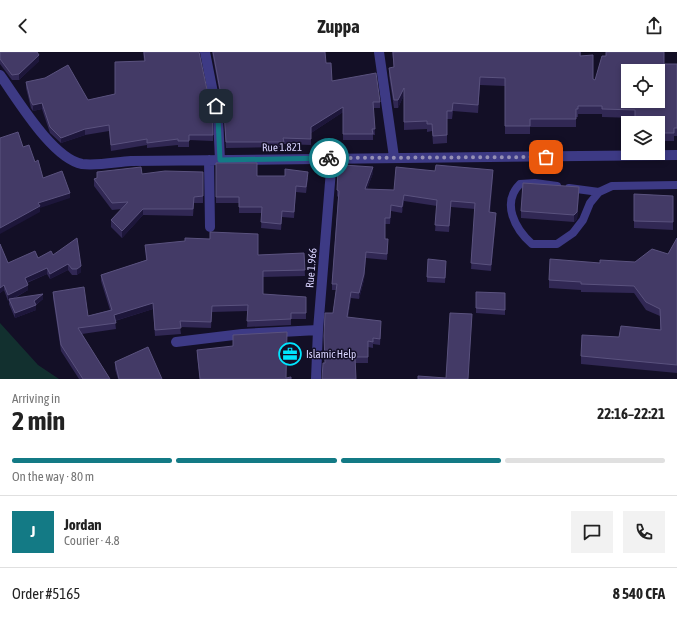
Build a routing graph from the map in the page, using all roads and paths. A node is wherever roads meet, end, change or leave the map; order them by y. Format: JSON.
{"nodes":[{"id":1,"x":205,"y":52,"type":"edge"},
{"id":2,"x":379,"y":52,"type":"edge"},
{"id":3,"x":0,"y":75,"type":"edge"},
{"id":4,"x":677,"y":155,"type":"edge"},
{"id":5,"x":394,"y":157,"type":"junction"},
{"id":6,"x":332,"y":158,"type":"junction"},
{"id":7,"x":209,"y":160,"type":"junction"},
{"id":8,"x":220,"y":160,"type":"junction"},
{"id":9,"x":677,"y":185,"type":"edge"},
{"id":10,"x":599,"y":192,"type":"junction"},
{"id":11,"x":210,"y":227,"type":"dead end"},
{"id":12,"x":318,"y":330,"type":"junction"},
{"id":13,"x":176,"y":342,"type":"dead end"},
{"id":14,"x":316,"y":379,"type":"edge"}],
"edges":[{"from":1,"to":8,"type":"street"},
{"from":2,"to":5,"type":"street"},
{"from":3,"to":7,"type":"street","name":"Rue 1.821"},
{"from":4,"to":5,"type":"street","name":"Rue 1.821"},
{"from":5,"to":6,"type":"street","name":"Rue 1.821"},
{"from":6,"to":8,"type":"street","name":"Rue 1.821"},
{"from":6,"to":12,"type":"street","name":"Rue 1.966"},
{"from":7,"to":8,"type":"street","name":"Rue 1.821"},
{"from":7,"to":11,"type":"street"},
{"from":9,"to":10,"type":"lane"},
{"from":10,"to":10,"type":"lane"},
{"from":12,"to":13,"type":"street"},
{"from":12,"to":14,"type":"street","name":"Rue 1.966"}]}
